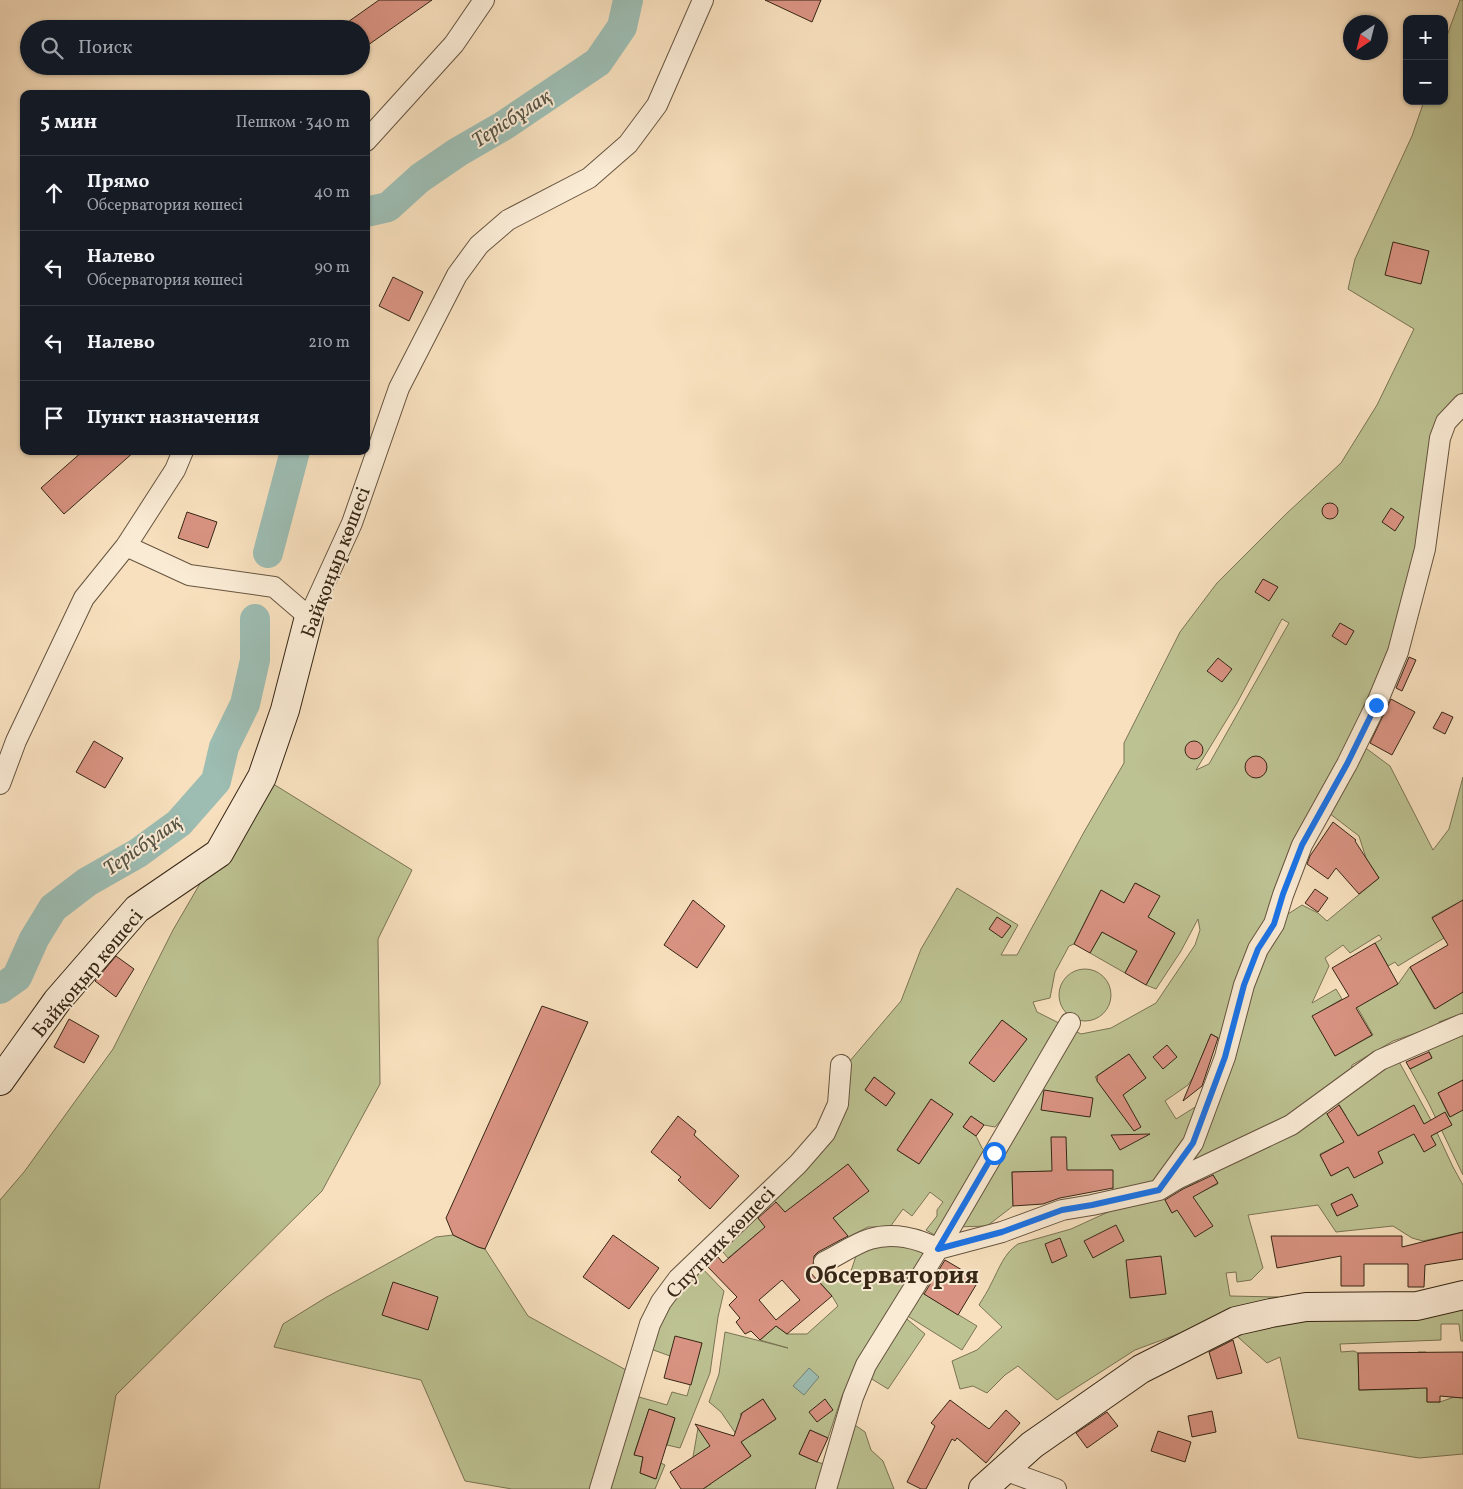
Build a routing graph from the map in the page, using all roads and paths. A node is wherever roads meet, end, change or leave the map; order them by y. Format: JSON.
{"nodes":[{"id":1,"x":484,"y":0,"type":"edge"},
{"id":2,"x":703,"y":0,"type":"edge"},
{"id":3,"x":370,"y":137,"type":"edge"},
{"id":4,"x":1463,"y":404,"type":"edge"},
{"id":5,"x":181,"y":455,"type":"edge"},
{"id":6,"x":126,"y":546,"type":"junction"},
{"id":7,"x":309,"y":618,"type":"junction"},
{"id":8,"x":0,"y":784,"type":"edge"},
{"id":9,"x":1070,"y":1023,"type":"dead end"},
{"id":10,"x":1463,"y":1024,"type":"edge"},
{"id":11,"x":841,"y":1065,"type":"dead end"},
{"id":12,"x":0,"y":1081,"type":"edge"},
{"id":13,"x":1159,"y":1190,"type":"junction"},
{"id":14,"x":938,"y":1249,"type":"junction"},
{"id":15,"x":824,"y":1262,"type":"dead end"},
{"id":16,"x":1463,"y":1294,"type":"edge"},
{"id":17,"x":1004,"y":1470,"type":"junction"},
{"id":18,"x":600,"y":1489,"type":"edge"},
{"id":19,"x":826,"y":1489,"type":"edge"},
{"id":20,"x":983,"y":1489,"type":"edge"},
{"id":21,"x":1056,"y":1489,"type":"edge"}],
"edges":[{"from":1,"to":3,"type":"street"},
{"from":2,"to":7,"type":"street","name":"Байқоңыр көшесі"},
{"from":4,"to":13,"type":"street"},
{"from":5,"to":6,"type":"street"},
{"from":6,"to":7,"type":"street"},
{"from":6,"to":8,"type":"street"},
{"from":7,"to":12,"type":"street","name":"Байқоңыр көшесі"},
{"from":9,"to":14,"type":"street"},
{"from":10,"to":13,"type":"street"},
{"from":11,"to":18,"type":"street","name":"Спутник көшесі"},
{"from":13,"to":14,"type":"street"},
{"from":14,"to":15,"type":"street"},
{"from":14,"to":19,"type":"street"},
{"from":16,"to":17,"type":"street"},
{"from":17,"to":20,"type":"street"},
{"from":17,"to":21,"type":"street"}]}
